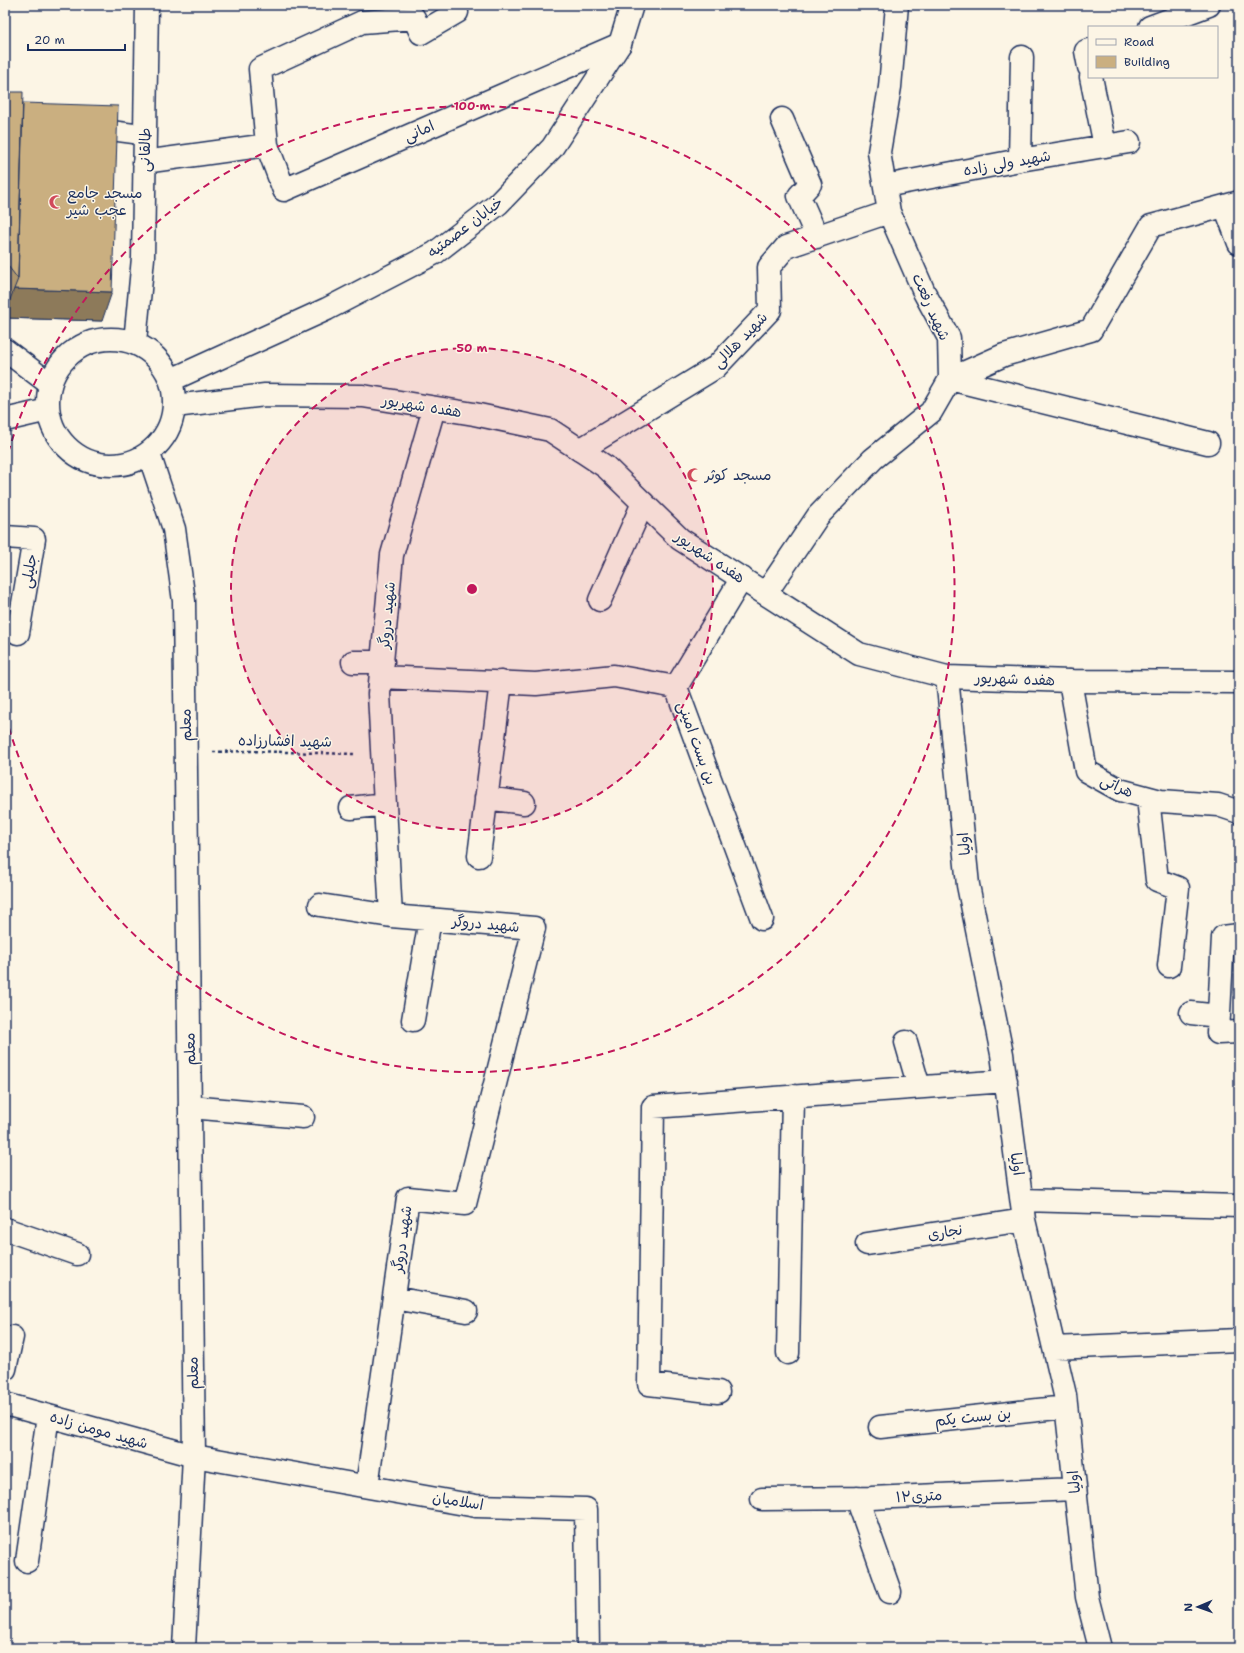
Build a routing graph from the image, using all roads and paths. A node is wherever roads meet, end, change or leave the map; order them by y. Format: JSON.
{"nodes":[{"id":1,"x":147,"y":5,"type":"edge"},
{"id":2,"x":632,"y":5,"type":"edge"},
{"id":3,"x":897,"y":5,"type":"edge"},
{"id":4,"x":1209,"y":5,"type":"edge"},
{"id":5,"x":457,"y":12,"type":"dead end"},
{"id":6,"x":1153,"y":26,"type":"edge"},
{"id":7,"x":620,"y":44,"type":"junction"},
{"id":8,"x":1088,"y":50,"type":"edge"},
{"id":9,"x":1022,"y":57,"type":"dead end"},
{"id":10,"x":1088,"y":61,"type":"edge"},
{"id":11,"x":1091,"y":78,"type":"edge"},
{"id":12,"x":782,"y":119,"type":"dead end"},
{"id":13,"x":74,"y":126,"type":"edge"},
{"id":14,"x":145,"y":135,"type":"junction"},
{"id":15,"x":1129,"y":142,"type":"dead end"},
{"id":16,"x":266,"y":145,"type":"junction"},
{"id":17,"x":1105,"y":146,"type":"junction"},
{"id":18,"x":1020,"y":160,"type":"junction"},
{"id":19,"x":144,"y":162,"type":"junction"},
{"id":20,"x":885,"y":186,"type":"junction"},
{"id":21,"x":1232,"y":204,"type":"edge"},
{"id":22,"x":889,"y":212,"type":"junction"},
{"id":23,"x":817,"y":237,"type":"junction"},
{"id":24,"x":1239,"y":243,"type":"edge"},
{"id":25,"x":135,"y":342,"type":"junction"},
{"id":26,"x":5,"y":350,"type":"edge"},
{"id":27,"x":950,"y":379,"type":"junction"},
{"id":28,"x":171,"y":380,"type":"junction"},
{"id":29,"x":50,"y":384,"type":"junction"},
{"id":30,"x":175,"y":406,"type":"junction"},
{"id":31,"x":434,"y":408,"type":"junction"},
{"id":32,"x":48,"y":410,"type":"junction"},
{"id":33,"x":5,"y":420,"type":"edge"},
{"id":34,"x":1208,"y":443,"type":"dead end"},
{"id":35,"x":580,"y":450,"type":"junction"},
{"id":36,"x":149,"y":454,"type":"junction"},
{"id":37,"x":643,"y":503,"type":"junction"},
{"id":38,"x":5,"y":537,"type":"edge"},
{"id":39,"x":742,"y":578,"type":"junction"},
{"id":40,"x":766,"y":593,"type":"junction"},
{"id":41,"x":600,"y":600,"type":"dead end"},
{"id":42,"x":18,"y":633,"type":"dead end"},
{"id":43,"x":353,"y":662,"type":"dead end"},
{"id":44,"x":382,"y":670,"type":"junction"},
{"id":45,"x":947,"y":677,"type":"junction"},
{"id":46,"x":1070,"y":680,"type":"junction"},
{"id":47,"x":501,"y":682,"type":"junction"},
{"id":48,"x":1239,"y":682,"type":"edge"},
{"id":49,"x":676,"y":687,"type":"junction"},
{"id":50,"x":186,"y":753,"type":"junction"},
{"id":51,"x":383,"y":756,"type":"junction"},
{"id":52,"x":486,"y":798,"type":"junction"},
{"id":53,"x":1148,"y":798,"type":"junction"},
{"id":54,"x":524,"y":803,"type":"dead end"},
{"id":55,"x":385,"y":804,"type":"junction"},
{"id":56,"x":351,"y":808,"type":"dead end"},
{"id":57,"x":1239,"y":812,"type":"edge"},
{"id":58,"x":479,"y":856,"type":"dead end"},
{"id":59,"x":320,"y":905,"type":"dead end"},
{"id":60,"x":391,"y":916,"type":"junction"},
{"id":61,"x":762,"y":918,"type":"dead end"},
{"id":62,"x":430,"y":919,"type":"junction"},
{"id":63,"x":1239,"y":935,"type":"edge"},
{"id":64,"x":1169,"y":966,"type":"dead end"},
{"id":65,"x":1191,"y":1013,"type":"dead end"},
{"id":66,"x":1219,"y":1016,"type":"junction"},
{"id":67,"x":413,"y":1020,"type":"dead end"},
{"id":68,"x":1239,"y":1032,"type":"edge"},
{"id":69,"x":906,"y":1042,"type":"dead end"},
{"id":70,"x":1006,"y":1081,"type":"junction"},
{"id":71,"x":920,"y":1087,"type":"junction"},
{"id":72,"x":793,"y":1096,"type":"junction"},
{"id":73,"x":190,"y":1107,"type":"junction"},
{"id":74,"x":303,"y":1117,"type":"dead end"},
{"id":75,"x":1239,"y":1206,"type":"edge"},
{"id":76,"x":1023,"y":1210,"type":"junction"},
{"id":77,"x":5,"y":1228,"type":"edge"},
{"id":78,"x":866,"y":1244,"type":"dead end"},
{"id":79,"x":78,"y":1254,"type":"dead end"},
{"id":80,"x":394,"y":1298,"type":"junction"},
{"id":81,"x":466,"y":1311,"type":"dead end"},
{"id":82,"x":12,"y":1337,"type":"dead end"},
{"id":83,"x":1239,"y":1340,"type":"edge"},
{"id":84,"x":1054,"y":1348,"type":"junction"},
{"id":85,"x":788,"y":1353,"type":"dead end"},
{"id":86,"x":5,"y":1369,"type":"edge"},
{"id":87,"x":718,"y":1392,"type":"dead end"},
{"id":88,"x":5,"y":1404,"type":"edge"},
{"id":89,"x":1066,"y":1407,"type":"junction"},
{"id":90,"x":48,"y":1416,"type":"junction"},
{"id":91,"x":880,"y":1426,"type":"dead end"},
{"id":92,"x":194,"y":1456,"type":"junction"},
{"id":93,"x":368,"y":1486,"type":"junction"},
{"id":94,"x":1075,"y":1488,"type":"junction"},
{"id":95,"x":857,"y":1498,"type":"junction"},
{"id":96,"x":762,"y":1499,"type":"dead end"},
{"id":97,"x":26,"y":1561,"type":"dead end"},
{"id":98,"x":890,"y":1592,"type":"dead end"},
{"id":99,"x":184,"y":1648,"type":"edge"},
{"id":100,"x":588,"y":1648,"type":"edge"},
{"id":101,"x":1100,"y":1648,"type":"edge"}],
"edges":[{"from":1,"to":14,"type":"street","name":"طالقانی"},
{"from":2,"to":7,"type":"street","name":"خیابان عصمتیه"},
{"from":3,"to":20,"type":"street","name":"شهید رفعت"},
{"from":4,"to":6,"type":"street"},
{"from":5,"to":16,"type":"street","name":"امانی"},
{"from":7,"to":16,"type":"street","name":"امانی"},
{"from":7,"to":28,"type":"street","name":"خیابان عصمتیه"},
{"from":8,"to":10,"type":"street"},
{"from":9,"to":18,"type":"street"},
{"from":11,"to":17,"type":"street"},
{"from":12,"to":23,"type":"street"},
{"from":13,"to":14,"type":"lane"},
{"from":14,"to":19,"type":"street","name":"طالقانی"},
{"from":15,"to":17,"type":"street","name":"شهید ولی زاده"},
{"from":16,"to":19,"type":"street"},
{"from":17,"to":18,"type":"street","name":"شهید ولی زاده"},
{"from":18,"to":20,"type":"street","name":"شهید ولی زاده"},
{"from":19,"to":25,"type":"street","name":"طالقانی"},
{"from":20,"to":22,"type":"street","name":"شهید رفعت"},
{"from":21,"to":24,"type":"street"},
{"from":21,"to":27,"type":"street"},
{"from":22,"to":23,"type":"street","name":"شهید هلالی"},
{"from":22,"to":27,"type":"street","name":"شهید رفعت"},
{"from":23,"to":35,"type":"street","name":"شهید هلالی"},
{"from":25,"to":28,"type":"street"},
{"from":25,"to":29,"type":"street"},
{"from":26,"to":29,"type":"street"},
{"from":27,"to":34,"type":"street"},
{"from":27,"to":40,"type":"street"},
{"from":28,"to":30,"type":"street"},
{"from":29,"to":32,"type":"street"},
{"from":30,"to":31,"type":"street","name":"هفده شهریور"},
{"from":30,"to":36,"type":"street"},
{"from":31,"to":35,"type":"street","name":"هفده شهریور"},
{"from":31,"to":44,"type":"street","name":"شهید دروگر"},
{"from":32,"to":33,"type":"street"},
{"from":32,"to":36,"type":"street"},
{"from":35,"to":37,"type":"street","name":"هفده شهریور"},
{"from":36,"to":50,"type":"street","name":"معلم"},
{"from":37,"to":39,"type":"street","name":"هفده شهریور"},
{"from":37,"to":41,"type":"street"},
{"from":38,"to":42,"type":"street","name":"جلیلی"},
{"from":39,"to":40,"type":"street","name":"هفده شهریور"},
{"from":39,"to":49,"type":"street","name":"بن بست امینی"},
{"from":40,"to":45,"type":"street","name":"هفده شهریور"},
{"from":43,"to":44,"type":"street"},
{"from":44,"to":47,"type":"street"},
{"from":44,"to":51,"type":"street","name":"شهید دروگر"},
{"from":45,"to":46,"type":"street","name":"هفده شهریور"},
{"from":45,"to":70,"type":"street","name":"اولیا"},
{"from":46,"to":48,"type":"street","name":"هفده شهریور"},
{"from":46,"to":53,"type":"street","name":"هراتی"},
{"from":47,"to":49,"type":"street"},
{"from":47,"to":52,"type":"street"},
{"from":49,"to":61,"type":"street","name":"بن بست امینی"},
{"from":50,"to":51,"type":"path","name":"شهید افشارزاده"},
{"from":50,"to":73,"type":"street","name":"معلم"},
{"from":51,"to":55,"type":"street","name":"شهید دروگر"},
{"from":52,"to":54,"type":"street"},
{"from":52,"to":58,"type":"street"},
{"from":53,"to":57,"type":"street","name":"هراتی"},
{"from":53,"to":64,"type":"street"},
{"from":55,"to":56,"type":"street"},
{"from":55,"to":60,"type":"street","name":"شهید دروگر"},
{"from":59,"to":60,"type":"street"},
{"from":60,"to":62,"type":"street","name":"شهید دروگر"},
{"from":62,"to":67,"type":"street"},
{"from":62,"to":80,"type":"street","name":"شهید دروگر"},
{"from":63,"to":66,"type":"street"},
{"from":65,"to":66,"type":"street"},
{"from":66,"to":68,"type":"street"},
{"from":69,"to":71,"type":"street"},
{"from":70,"to":71,"type":"street"},
{"from":70,"to":76,"type":"street","name":"اولیا"},
{"from":71,"to":72,"type":"street"},
{"from":72,"to":85,"type":"street"},
{"from":72,"to":87,"type":"street"},
{"from":73,"to":74,"type":"street"},
{"from":73,"to":92,"type":"street","name":"معلم"},
{"from":75,"to":76,"type":"street","name":"نجاری"},
{"from":76,"to":78,"type":"street","name":"نجاری"},
{"from":76,"to":84,"type":"street","name":"اولیا"},
{"from":77,"to":79,"type":"street"},
{"from":80,"to":81,"type":"street"},
{"from":80,"to":93,"type":"street","name":"شهید دروگر"},
{"from":82,"to":86,"type":"street"},
{"from":83,"to":84,"type":"street"},
{"from":84,"to":89,"type":"street","name":"اولیا"},
{"from":88,"to":90,"type":"street","name":"شهید مومن زاده"},
{"from":89,"to":91,"type":"street","name":"بن بست یکم"},
{"from":89,"to":94,"type":"street","name":"اولیا"},
{"from":90,"to":92,"type":"street","name":"شهید مومن زاده"},
{"from":90,"to":97,"type":"street"},
{"from":92,"to":93,"type":"street","name":"اسلامیان"},
{"from":92,"to":99,"type":"street","name":"معلم"},
{"from":93,"to":100,"type":"street","name":"اسلامیان"},
{"from":94,"to":95,"type":"street","name":"۱۲متری"},
{"from":94,"to":101,"type":"street","name":"اولیا"},
{"from":95,"to":96,"type":"street","name":"۱۲متری"},
{"from":95,"to":98,"type":"street"}]}
